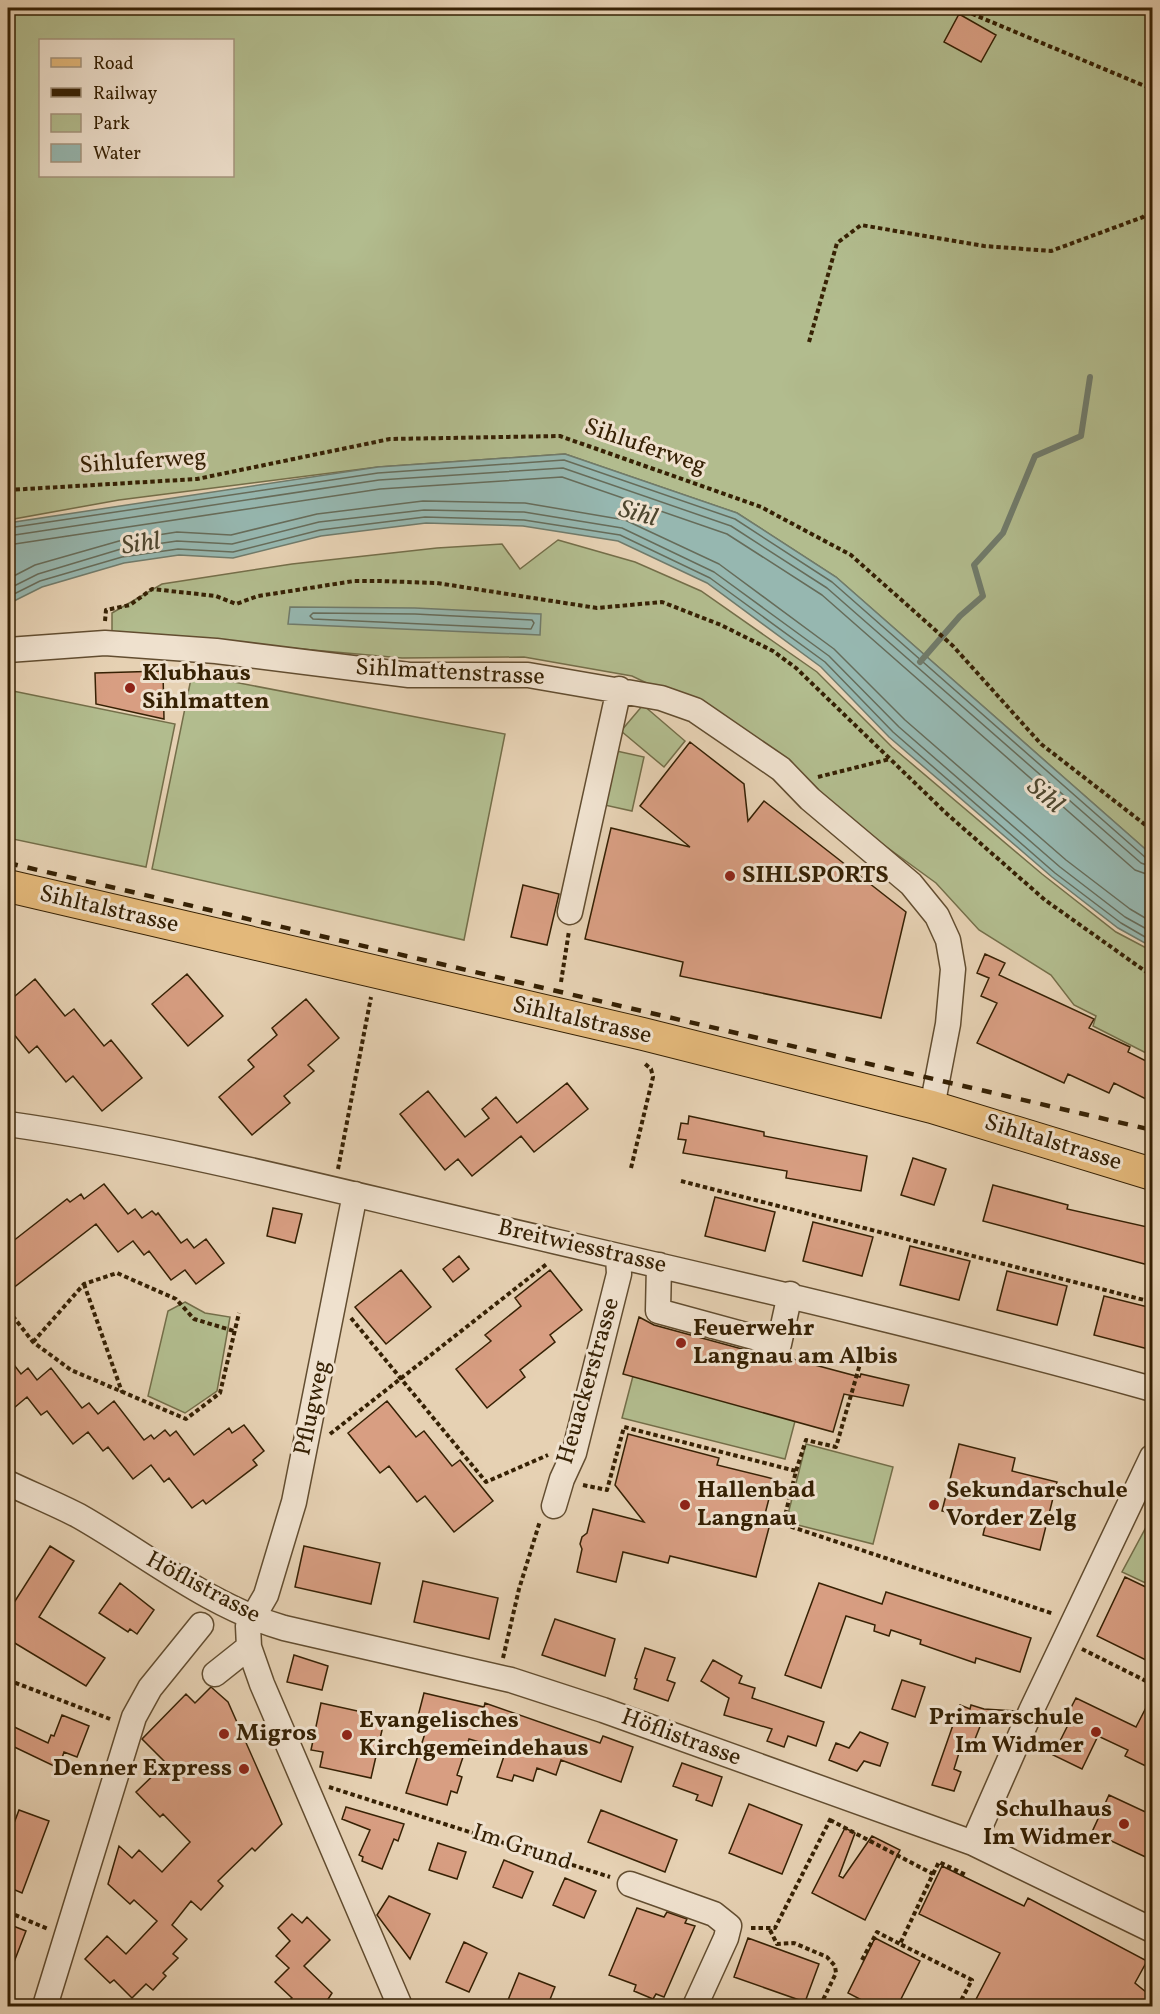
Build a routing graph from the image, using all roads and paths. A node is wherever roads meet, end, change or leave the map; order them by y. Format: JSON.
{"nodes":[{"id":1,"x":958,"y":8,"type":"edge"},
{"id":2,"x":1152,"y":89,"type":"edge"},
{"id":3,"x":1152,"y":208,"type":"edge"},
{"id":4,"x":809,"y":342,"type":"dead end"},
{"id":5,"x":8,"y":490,"type":"edge"},
{"id":6,"x":105,"y":615,"type":"dead end"},
{"id":7,"x":8,"y":650,"type":"edge"},
{"id":8,"x":619,"y":689,"type":"junction"},
{"id":9,"x":890,"y":759,"type":"junction"},
{"id":10,"x":795,"y":783,"type":"junction"},
{"id":11,"x":1152,"y":830,"type":"edge"},
{"id":12,"x":8,"y":886,"type":"edge"},
{"id":13,"x":570,"y":912,"type":"joint"},
{"id":14,"x":376,"y":973,"type":"junction"},
{"id":15,"x":1152,"y":976,"type":"edge"},
{"id":16,"x":561,"y":982,"type":"dead end"},
{"id":17,"x":637,"y":1059,"type":"dead end"},
{"id":18,"x":932,"y":1107,"type":"junction"},
{"id":19,"x":8,"y":1124,"type":"edge"},
{"id":20,"x":632,"y":1168,"type":"dead end"},
{"id":21,"x":1152,"y":1174,"type":"edge"},
{"id":22,"x":681,"y":1181,"type":"dead end"},
{"id":23,"x":344,"y":1192,"type":"junction"},
{"id":24,"x":560,"y":1242,"type":"junction"},
{"id":25,"x":618,"y":1256,"type":"junction"},
{"id":26,"x":659,"y":1265,"type":"junction"},
{"id":27,"x":84,"y":1284,"type":"junction"},
{"id":28,"x":790,"y":1294,"type":"junction"},
{"id":29,"x":335,"y":1299,"type":"junction"},
{"id":30,"x":1152,"y":1302,"type":"edge"},
{"id":31,"x":8,"y":1310,"type":"edge"},
{"id":32,"x":238,"y":1313,"type":"dead end"},
{"id":33,"x":234,"y":1331,"type":"junction"},
{"id":34,"x":33,"y":1342,"type":"junction"},
{"id":35,"x":860,"y":1364,"type":"dead end"},
{"id":36,"x":401,"y":1378,"type":"junction"},
{"id":37,"x":1152,"y":1389,"type":"edge"},
{"id":38,"x":122,"y":1392,"type":"junction"},
{"id":39,"x":574,"y":1454,"type":"junction"},
{"id":40,"x":303,"y":1455,"type":"junction"},
{"id":41,"x":1152,"y":1457,"type":"edge"},
{"id":42,"x":796,"y":1471,"type":"junction"},
{"id":43,"x":562,"y":1479,"type":"junction"},
{"id":44,"x":8,"y":1484,"type":"edge"},
{"id":45,"x":554,"y":1506,"type":"joint"},
{"id":46,"x":252,"y":1617,"type":"junction"},
{"id":47,"x":201,"y":1625,"type":"dead end"},
{"id":48,"x":1070,"y":1631,"type":"junction"},
{"id":49,"x":249,"y":1647,"type":"junction"},
{"id":50,"x":215,"y":1674,"type":"dead end"},
{"id":51,"x":499,"y":1677,"type":"junction"},
{"id":52,"x":8,"y":1680,"type":"edge"},
{"id":53,"x":1152,"y":1684,"type":"edge"},
{"id":54,"x":117,"y":1722,"type":"dead end"},
{"id":55,"x":310,"y":1792,"type":"junction"},
{"id":56,"x":833,"y":1814,"type":"dead end"},
{"id":57,"x":830,"y":1820,"type":"junction"},
{"id":58,"x":973,"y":1843,"type":"junction"},
{"id":59,"x":933,"y":1874,"type":"junction"},
{"id":60,"x":966,"y":1875,"type":"dead end"},
{"id":61,"x":630,"y":1884,"type":"joint"},
{"id":62,"x":8,"y":1912,"type":"edge"},
{"id":63,"x":729,"y":1926,"type":"junction"},
{"id":64,"x":44,"y":1927,"type":"dead end"},
{"id":65,"x":770,"y":1930,"type":"junction"},
{"id":66,"x":1152,"y":1930,"type":"edge"},
{"id":67,"x":900,"y":1944,"type":"junction"},
{"id":68,"x":862,"y":1960,"type":"dead end"},
{"id":69,"x":405,"y":2004,"type":"edge"},
{"id":70,"x":45,"y":2007,"type":"edge"},
{"id":71,"x":695,"y":2007,"type":"edge"},
{"id":72,"x":820,"y":2007,"type":"edge"},
{"id":73,"x":958,"y":2007,"type":"edge"}],
"edges":[{"from":1,"to":2,"type":"path"},
{"from":3,"to":4,"type":"path"},
{"from":5,"to":11,"type":"path","name":"Sihluferweg"},
{"from":6,"to":9,"type":"path"},
{"from":7,"to":8,"type":"street","name":"Sihlmattenstrasse"},
{"from":8,"to":10,"type":"street","name":"Sihlmattenstrasse"},
{"from":8,"to":13,"type":"street"},
{"from":9,"to":10,"type":"path"},
{"from":9,"to":15,"type":"path"},
{"from":10,"to":18,"type":"street","name":"Sihlmattenstrasse"},
{"from":12,"to":14,"type":"main road","name":"Sihltalstrasse"},
{"from":13,"to":16,"type":"path"},
{"from":14,"to":18,"type":"main road","name":"Sihltalstrasse"},
{"from":14,"to":23,"type":"path"},
{"from":17,"to":20,"type":"path"},
{"from":18,"to":21,"type":"main road","name":"Sihltalstrasse"},
{"from":19,"to":23,"type":"street","name":"Breitwiesstrasse"},
{"from":22,"to":30,"type":"path"},
{"from":23,"to":24,"type":"street","name":"Breitwiesstrasse"},
{"from":23,"to":29,"type":"street","name":"Pflugweg"},
{"from":24,"to":25,"type":"street","name":"Breitwiesstrasse"},
{"from":24,"to":36,"type":"path"},
{"from":25,"to":26,"type":"street","name":"Breitwiesstrasse"},
{"from":25,"to":39,"type":"street","name":"Heuackerstrasse"},
{"from":26,"to":28,"type":"street","name":"Breitwiesstrasse"},
{"from":26,"to":28,"type":"street"},
{"from":27,"to":33,"type":"path"},
{"from":27,"to":34,"type":"path"},
{"from":27,"to":38,"type":"path"},
{"from":28,"to":37,"type":"street","name":"Breitwiesstrasse"},
{"from":29,"to":36,"type":"path"},
{"from":29,"to":40,"type":"street","name":"Pflugweg"},
{"from":31,"to":34,"type":"path"},
{"from":32,"to":33,"type":"path"},
{"from":33,"to":38,"type":"path"},
{"from":34,"to":38,"type":"path"},
{"from":35,"to":42,"type":"path"},
{"from":36,"to":39,"type":"path"},
{"from":36,"to":40,"type":"path"},
{"from":39,"to":43,"type":"street","name":"Heuackerstrasse"},
{"from":40,"to":46,"type":"street","name":"Pflugweg"},
{"from":41,"to":48,"type":"street"},
{"from":42,"to":43,"type":"path"},
{"from":42,"to":48,"type":"path"},
{"from":43,"to":45,"type":"street","name":"Heuackerstrasse"},
{"from":44,"to":46,"type":"street","name":"Höflistrasse"},
{"from":45,"to":51,"type":"path"},
{"from":46,"to":49,"type":"street"},
{"from":46,"to":51,"type":"street","name":"Höflistrasse"},
{"from":47,"to":70,"type":"street"},
{"from":48,"to":53,"type":"path"},
{"from":48,"to":58,"type":"street"},
{"from":49,"to":50,"type":"street"},
{"from":49,"to":55,"type":"street"},
{"from":51,"to":58,"type":"street","name":"Höflistrasse"},
{"from":52,"to":54,"type":"path"},
{"from":55,"to":61,"type":"path","name":"Im Grund"},
{"from":55,"to":69,"type":"street"},
{"from":56,"to":57,"type":"path"},
{"from":57,"to":59,"type":"path"},
{"from":57,"to":65,"type":"path"},
{"from":58,"to":66,"type":"street","name":"Höflistrasse"},
{"from":59,"to":60,"type":"path"},
{"from":59,"to":67,"type":"path"},
{"from":61,"to":63,"type":"street"},
{"from":62,"to":64,"type":"path"},
{"from":63,"to":65,"type":"path"},
{"from":63,"to":71,"type":"street"},
{"from":65,"to":72,"type":"path"},
{"from":67,"to":68,"type":"path"},
{"from":67,"to":73,"type":"path"}]}
